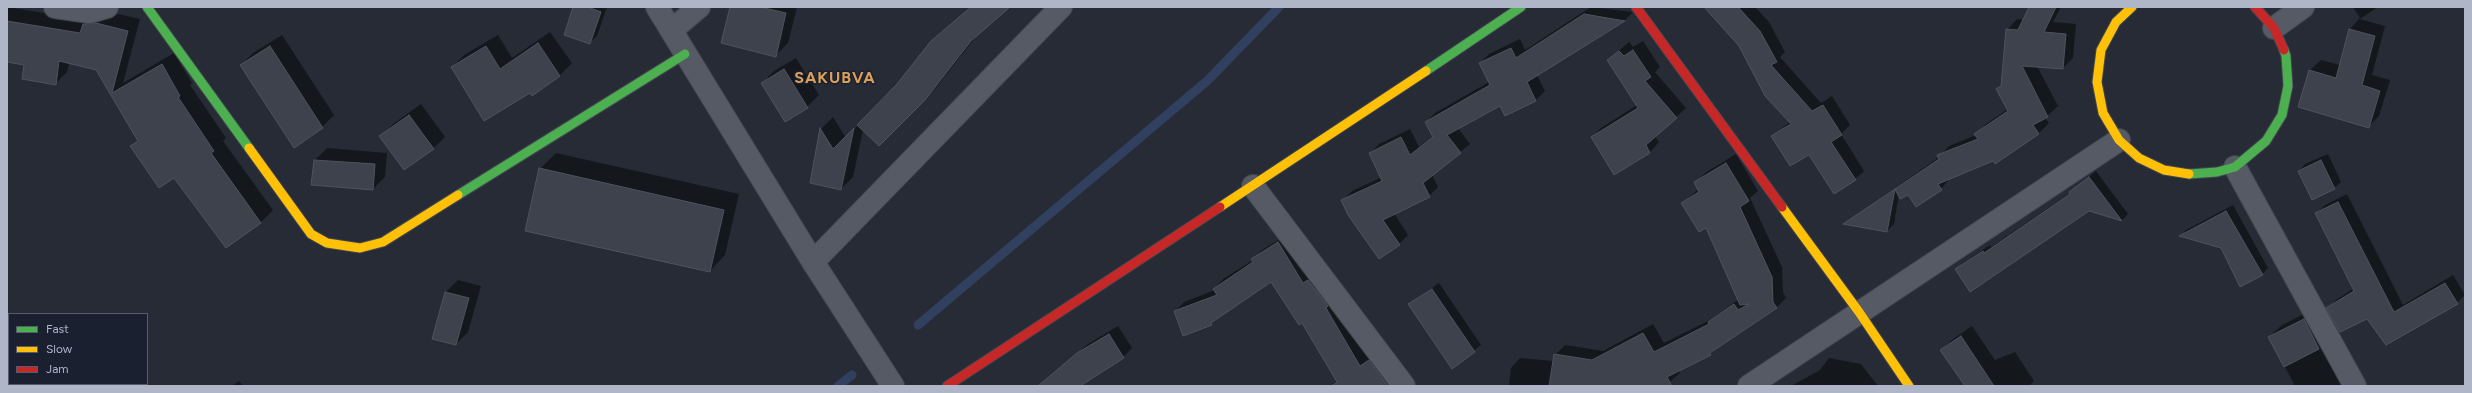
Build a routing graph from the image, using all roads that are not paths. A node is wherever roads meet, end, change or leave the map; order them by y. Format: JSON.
{"nodes":[{"id":1,"x":55,"y":7,"type":"edge"},
{"id":2,"x":107,"y":7,"type":"edge"},
{"id":3,"x":147,"y":7,"type":"edge"},
{"id":4,"x":657,"y":7,"type":"edge"},
{"id":5,"x":699,"y":7,"type":"edge"},
{"id":6,"x":1062,"y":7,"type":"edge"},
{"id":7,"x":1521,"y":7,"type":"edge"},
{"id":8,"x":1636,"y":7,"type":"edge"},
{"id":9,"x":2132,"y":7,"type":"edge"},
{"id":10,"x":2255,"y":7,"type":"edge"},
{"id":11,"x":2303,"y":7,"type":"edge"},
{"id":12,"x":2274,"y":28,"type":"junction"},
{"id":13,"x":672,"y":30,"type":"junction"},
{"id":14,"x":685,"y":54,"type":"junction"},
{"id":15,"x":2119,"y":140,"type":"junction"},
{"id":16,"x":2234,"y":166,"type":"junction"},
{"id":17,"x":1254,"y":186,"type":"junction"},
{"id":18,"x":813,"y":262,"type":"junction"},
{"id":19,"x":1859,"y":312,"type":"junction"},
{"id":20,"x":893,"y":386,"type":"edge"},
{"id":21,"x":947,"y":386,"type":"edge"},
{"id":22,"x":1404,"y":386,"type":"edge"},
{"id":23,"x":1749,"y":386,"type":"edge"},
{"id":24,"x":1909,"y":386,"type":"edge"},
{"id":25,"x":2355,"y":386,"type":"edge"}],
"edges":[{"from":1,"to":2,"type":"street"},
{"from":3,"to":14,"type":"street"},
{"from":4,"to":13,"type":"street"},
{"from":5,"to":13,"type":"street"},
{"from":6,"to":18,"type":"street"},
{"from":7,"to":17,"type":"street"},
{"from":8,"to":19,"type":"street"},
{"from":9,"to":15,"type":"street"},
{"from":10,"to":12,"type":"street"},
{"from":11,"to":12,"type":"street"},
{"from":12,"to":16,"type":"street"},
{"from":13,"to":14,"type":"street"},
{"from":14,"to":18,"type":"street"},
{"from":15,"to":16,"type":"street"},
{"from":15,"to":19,"type":"street"},
{"from":16,"to":25,"type":"street"},
{"from":17,"to":21,"type":"street"},
{"from":17,"to":22,"type":"street"},
{"from":18,"to":20,"type":"street"},
{"from":19,"to":23,"type":"street"},
{"from":19,"to":24,"type":"street"}]}
